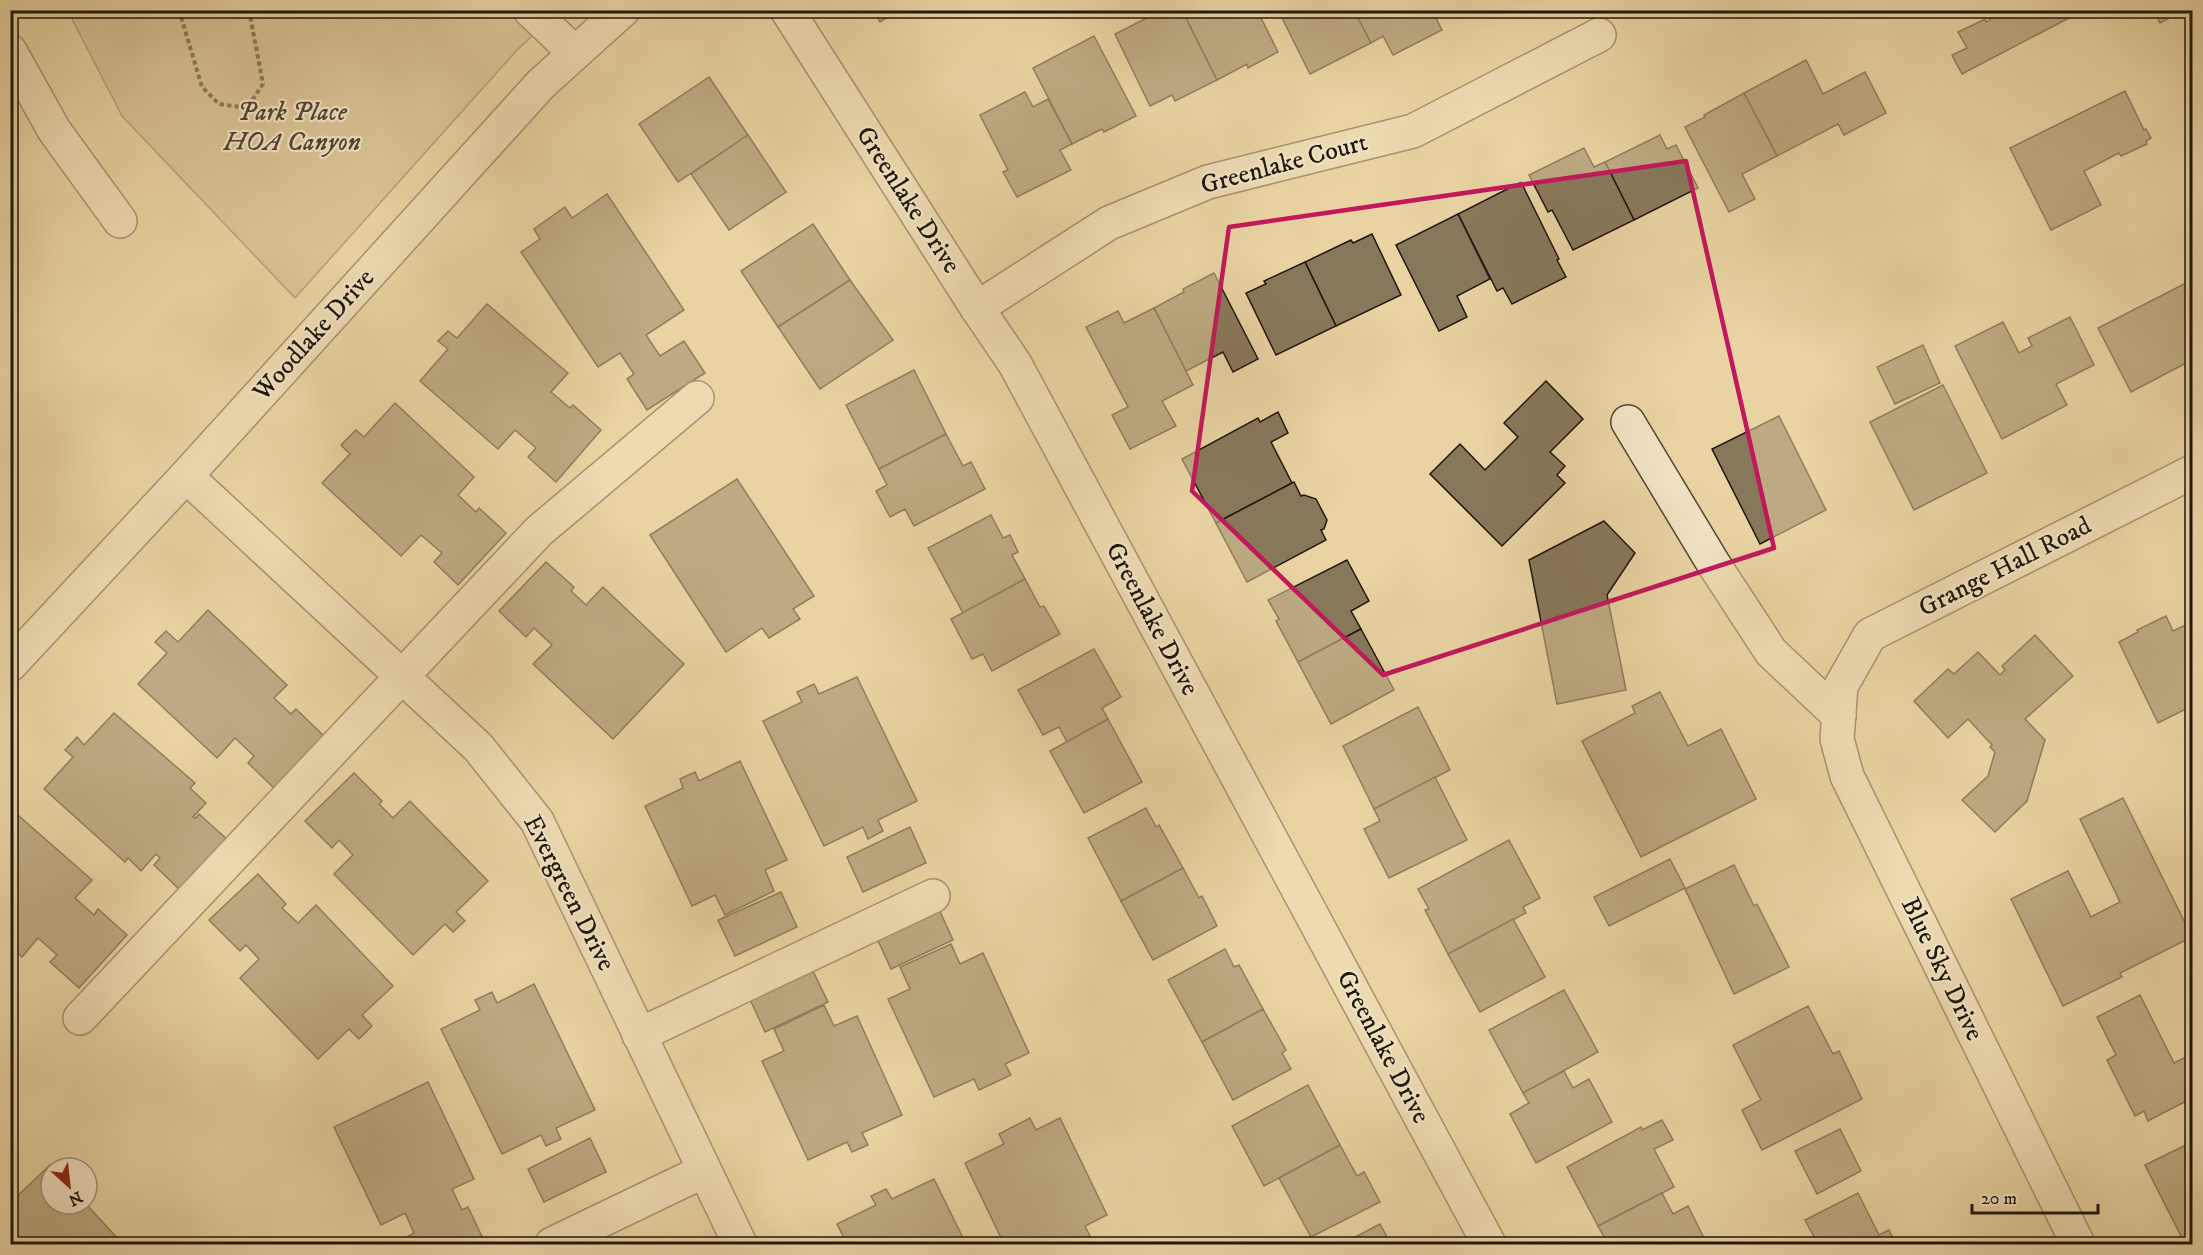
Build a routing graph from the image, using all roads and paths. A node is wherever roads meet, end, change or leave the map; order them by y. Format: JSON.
{"nodes":[{"id":1,"x":179,"y":10,"type":"edge"},
{"id":2,"x":249,"y":10,"type":"edge"},
{"id":3,"x":530,"y":10,"type":"edge"},
{"id":4,"x":623,"y":10,"type":"edge"},
{"id":5,"x":787,"y":10,"type":"edge"},
{"id":6,"x":1599,"y":35,"type":"dead end"},
{"id":7,"x":10,"y":51,"type":"edge"},
{"id":8,"x":575,"y":53,"type":"junction"},
{"id":9,"x":120,"y":221,"type":"dead end"},
{"id":10,"x":977,"y":308,"type":"junction"},
{"id":11,"x":697,"y":398,"type":"dead end"},
{"id":12,"x":1628,"y":422,"type":"dead end"},
{"id":13,"x":2193,"y":472,"type":"edge"},
{"id":14,"x":186,"y":477,"type":"junction"},
{"id":15,"x":10,"y":665,"type":"edge"},
{"id":16,"x":402,"y":676,"type":"junction"},
{"id":17,"x":1840,"y":701,"type":"junction"},
{"id":18,"x":933,"y":896,"type":"dead end"},
{"id":19,"x":80,"y":1018,"type":"dead end"},
{"id":20,"x":639,"y":1035,"type":"junction"},
{"id":21,"x":704,"y":1171,"type":"junction"},
{"id":22,"x":552,"y":1245,"type":"edge"},
{"id":23,"x":740,"y":1245,"type":"edge"},
{"id":24,"x":1489,"y":1245,"type":"edge"},
{"id":25,"x":2078,"y":1245,"type":"edge"}],
"edges":[{"from":1,"to":2,"type":"path"},
{"from":3,"to":8,"type":"street"},
{"from":4,"to":8,"type":"street","name":"Woodlake Drive"},
{"from":5,"to":10,"type":"street","name":"Greenlake Drive"},
{"from":6,"to":10,"type":"street","name":"Greenlake Court"},
{"from":7,"to":9,"type":"street"},
{"from":8,"to":14,"type":"street","name":"Woodlake Drive"},
{"from":10,"to":24,"type":"street","name":"Greenlake Drive"},
{"from":11,"to":16,"type":"street"},
{"from":12,"to":17,"type":"street"},
{"from":13,"to":17,"type":"street","name":"Grange Hall Road"},
{"from":14,"to":15,"type":"street","name":"Woodlake Drive"},
{"from":14,"to":16,"type":"street","name":"Evergreen Drive"},
{"from":16,"to":19,"type":"street"},
{"from":16,"to":20,"type":"street","name":"Evergreen Drive"},
{"from":17,"to":25,"type":"street","name":"Blue Sky Drive"},
{"from":18,"to":20,"type":"street"},
{"from":20,"to":21,"type":"street","name":"Evergreen Drive"},
{"from":21,"to":22,"type":"street"},
{"from":21,"to":23,"type":"street","name":"Evergreen Drive"}]}
